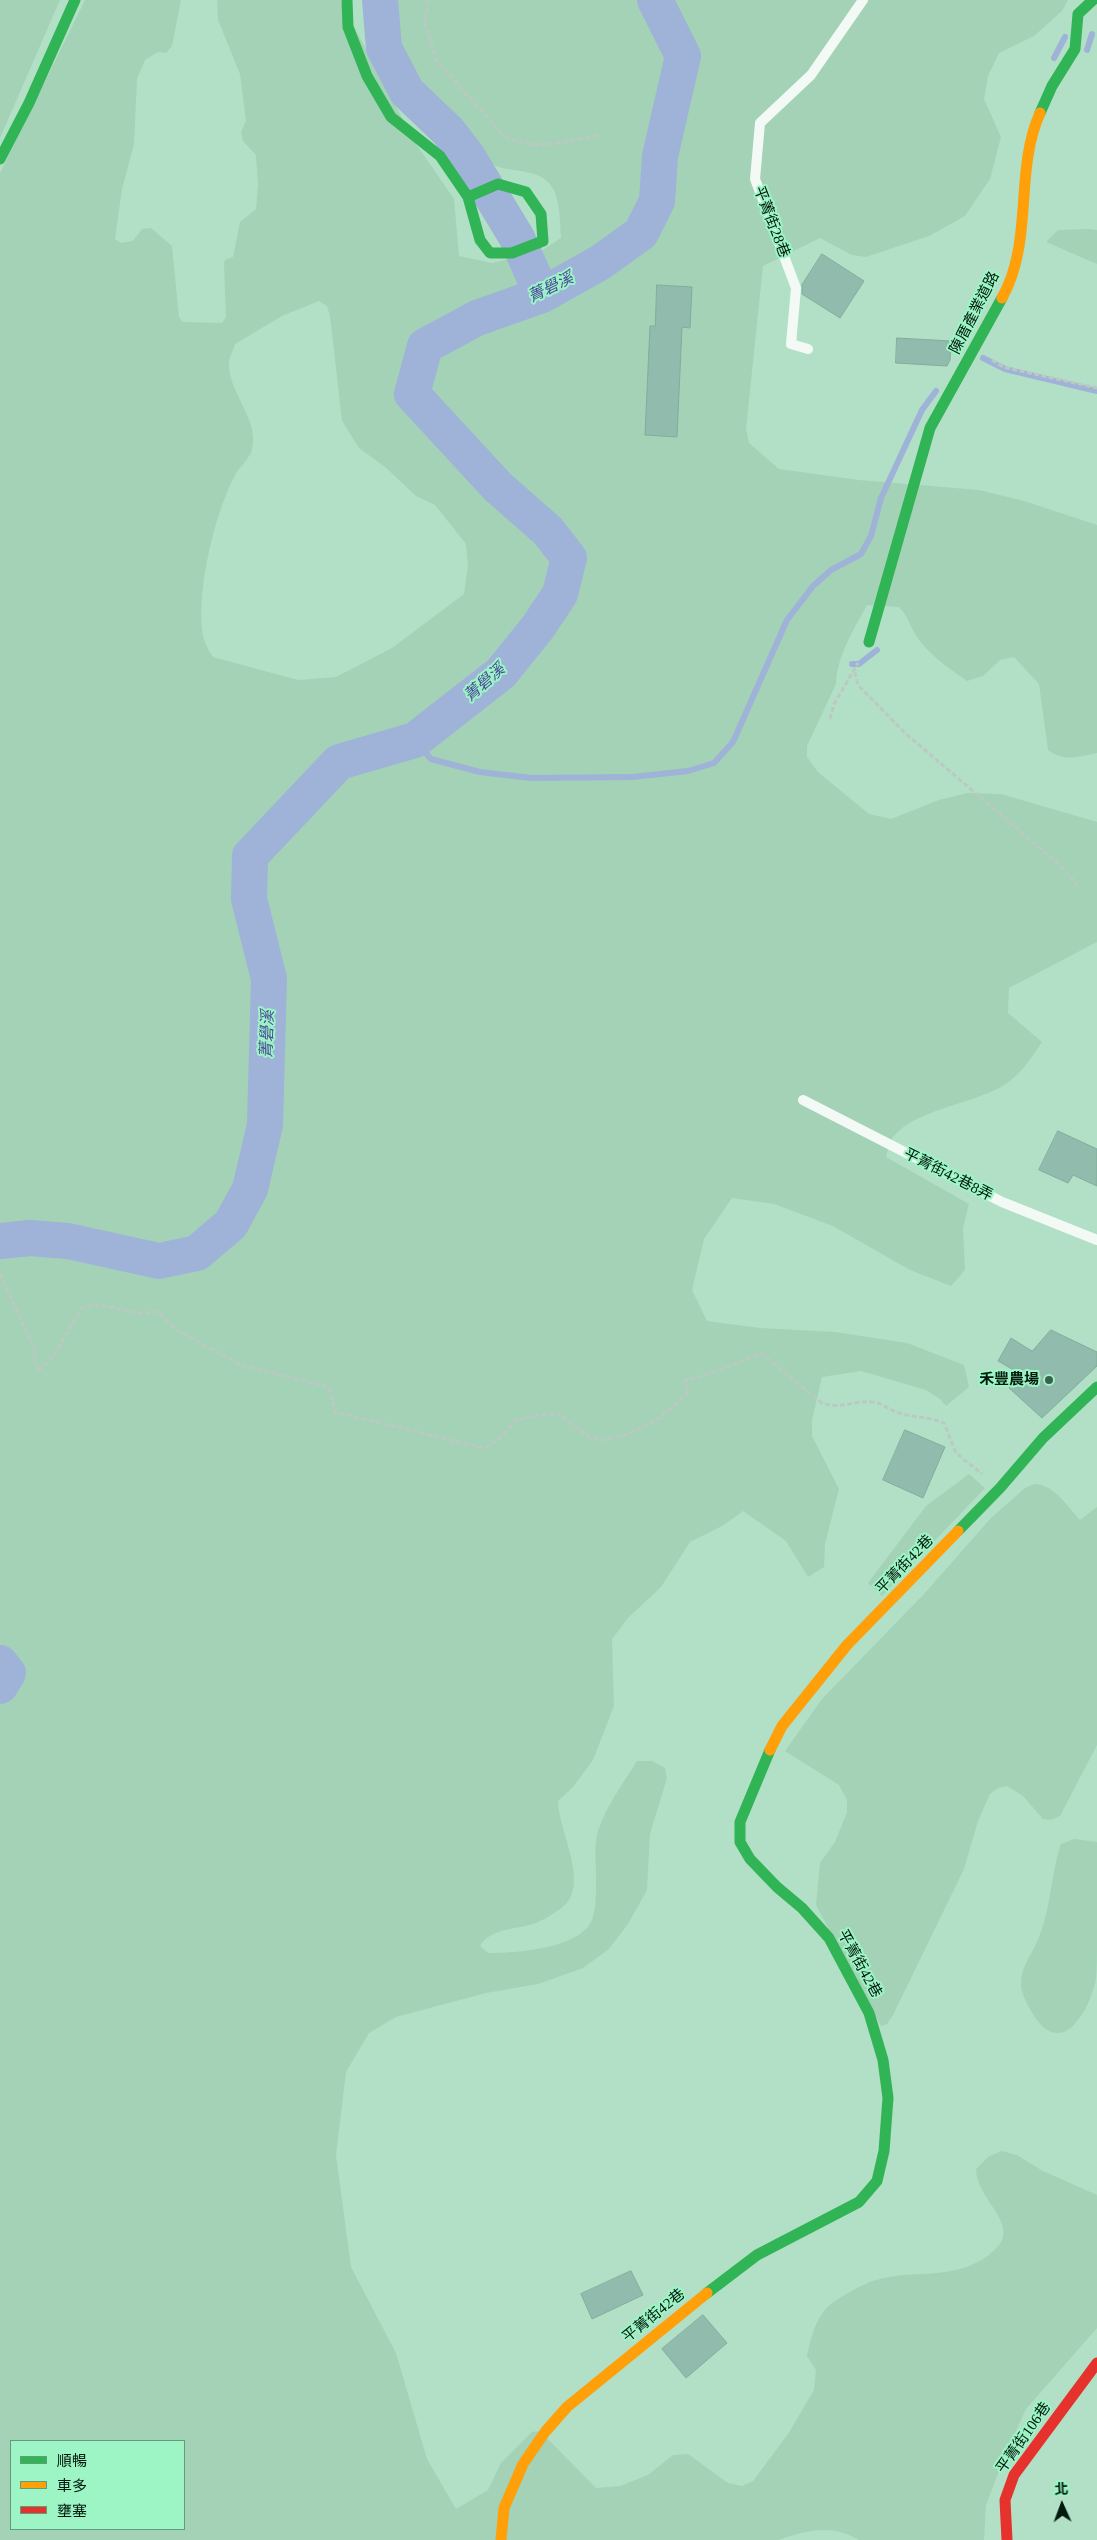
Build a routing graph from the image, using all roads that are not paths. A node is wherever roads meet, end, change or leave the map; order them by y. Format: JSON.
{"nodes":[{"id":1,"x":75,"y":0,"type":"edge"},
{"id":2,"x":348,"y":0,"type":"edge"},
{"id":3,"x":863,"y":0,"type":"edge"},
{"id":4,"x":1093,"y":0,"type":"edge"},
{"id":5,"x":0,"y":158,"type":"edge"},
{"id":6,"x":468,"y":197,"type":"junction"},
{"id":7,"x":808,"y":349,"type":"dead end"},
{"id":8,"x":869,"y":642,"type":"dead end"},
{"id":9,"x":803,"y":1100,"type":"dead end"},
{"id":10,"x":1097,"y":1240,"type":"edge"},
{"id":11,"x":1097,"y":1388,"type":"edge"},
{"id":12,"x":1097,"y":2363,"type":"edge"},
{"id":13,"x":501,"y":2540,"type":"edge"},
{"id":14,"x":1007,"y":2540,"type":"edge"}],
"edges":[{"from":1,"to":5,"type":"street"},
{"from":2,"to":6,"type":"street"},
{"from":3,"to":7,"type":"lane","name":"平菁街28巷"},
{"from":4,"to":8,"type":"street","name":"陳厝產業道路"},
{"from":6,"to":6,"type":"street"},
{"from":9,"to":10,"type":"lane","name":"平菁街42巷8弄"},
{"from":11,"to":13,"type":"street","name":"平菁街42巷"},
{"from":12,"to":14,"type":"street","name":"平菁街106巷"}]}
